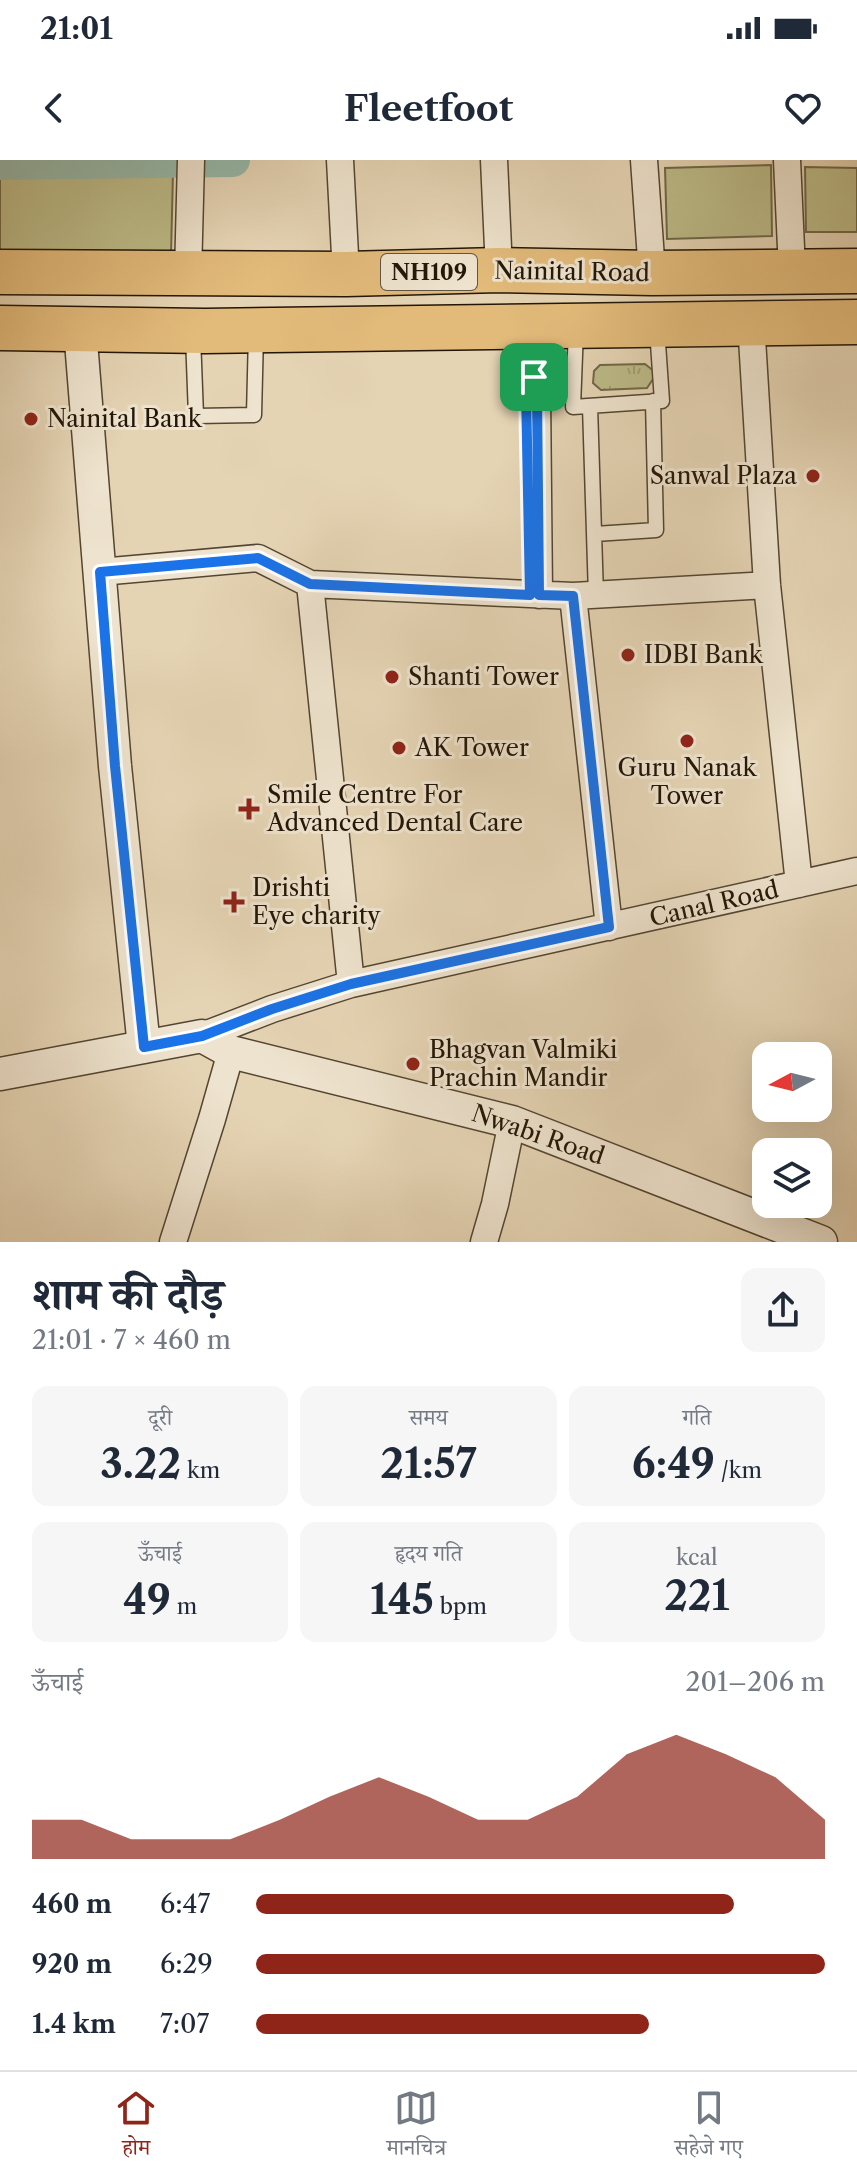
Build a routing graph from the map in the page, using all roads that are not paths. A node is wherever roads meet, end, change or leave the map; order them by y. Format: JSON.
{"nodes":[{"id":1,"x":787,"y":165,"type":"edge"},
{"id":2,"x":191,"y":166,"type":"edge"},
{"id":3,"x":340,"y":166,"type":"edge"},
{"id":4,"x":494,"y":166,"type":"edge"},
{"id":5,"x":644,"y":166,"type":"edge"},
{"id":6,"x":499,"y":270,"type":"junction"},
{"id":7,"x":792,"y":270,"type":"junction"},
{"id":8,"x":857,"y":271,"type":"edge"},
{"id":9,"x":0,"y":272,"type":"edge"},
{"id":10,"x":652,"y":273,"type":"junction"},
{"id":11,"x":188,"y":274,"type":"junction"},
{"id":12,"x":346,"y":274,"type":"junction"},
{"id":13,"x":751,"y":322,"type":"junction"},
{"id":14,"x":857,"y":322,"type":"edge"},
{"id":15,"x":656,"y":323,"type":"junction"},
{"id":16,"x":555,"y":325,"type":"junction"},
{"id":17,"x":0,"y":328,"type":"edge"},
{"id":18,"x":349,"y":328,"type":"junction"},
{"id":19,"x":80,"y":329,"type":"junction"},
{"id":20,"x":193,"y":330,"type":"junction"},
{"id":21,"x":256,"y":330,"type":"junction"},
{"id":22,"x":653,"y":401,"type":"junction"},
{"id":23,"x":590,"y":406,"type":"junction"},
{"id":24,"x":595,"y":534,"type":"junction"},
{"id":25,"x":100,"y":572,"type":"junction"},
{"id":26,"x":310,"y":584,"type":"junction"},
{"id":27,"x":767,"y":585,"type":"junction"},
{"id":28,"x":534,"y":595,"type":"junction"},
{"id":29,"x":584,"y":596,"type":"junction"},
{"id":30,"x":857,"y":871,"type":"edge"},
{"id":31,"x":799,"y":884,"type":"junction"},
{"id":32,"x":609,"y":927,"type":"junction"},
{"id":33,"x":351,"y":984,"type":"junction"},
{"id":34,"x":202,"y":1036,"type":"junction"},
{"id":35,"x":144,"y":1047,"type":"junction"},
{"id":36,"x":231,"y":1052,"type":"junction"},
{"id":37,"x":0,"y":1074,"type":"edge"},
{"id":38,"x":512,"y":1122,"type":"junction"},
{"id":39,"x":173,"y":1242,"type":"edge"},
{"id":40,"x":484,"y":1242,"type":"edge"},
{"id":41,"x":821,"y":1242,"type":"edge"}],
"edges":[{"from":1,"to":7,"type":"street"},
{"from":2,"to":11,"type":"street"},
{"from":3,"to":12,"type":"street"},
{"from":4,"to":6,"type":"street"},
{"from":5,"to":10,"type":"street"},
{"from":6,"to":10,"type":"highway","name":"Nainital Road","number":"NH109"},
{"from":6,"to":12,"type":"highway","name":"Nainital Road","number":"NH109"},
{"from":7,"to":8,"type":"highway","name":"Nainital Road","number":"NH109"},
{"from":7,"to":10,"type":"highway","name":"Nainital Road","number":"NH109"},
{"from":9,"to":11,"type":"highway","name":"Nainital Road","number":"NH109"},
{"from":10,"to":15,"type":"highway"},
{"from":11,"to":12,"type":"highway","name":"Nainital Road","number":"NH109"},
{"from":12,"to":18,"type":"highway"},
{"from":13,"to":14,"type":"highway","name":"Nainital Road"},
{"from":13,"to":15,"type":"highway","name":"Nainital Road"},
{"from":13,"to":27,"type":"street"},
{"from":15,"to":16,"type":"highway","name":"Nainital Road"},
{"from":15,"to":22,"type":"lane"},
{"from":16,"to":18,"type":"highway","name":"Nainital Road"},
{"from":16,"to":23,"type":"lane"},
{"from":16,"to":28,"type":"street"},
{"from":17,"to":19,"type":"highway","name":"Nainital Road"},
{"from":18,"to":21,"type":"highway","name":"Nainital Road"},
{"from":19,"to":20,"type":"highway","name":"Nainital Road"},
{"from":19,"to":25,"type":"street"},
{"from":20,"to":21,"type":"highway","name":"Nainital Road"},
{"from":20,"to":21,"type":"lane"},
{"from":22,"to":23,"type":"lane"},
{"from":22,"to":24,"type":"lane"},
{"from":23,"to":24,"type":"lane"},
{"from":24,"to":29,"type":"lane"},
{"from":25,"to":26,"type":"street"},
{"from":25,"to":35,"type":"street"},
{"from":26,"to":28,"type":"street"},
{"from":26,"to":33,"type":"street"},
{"from":27,"to":29,"type":"street"},
{"from":27,"to":31,"type":"street"},
{"from":28,"to":29,"type":"street"},
{"from":29,"to":32,"type":"street"},
{"from":30,"to":31,"type":"street","name":"Canal Road"},
{"from":31,"to":32,"type":"street","name":"Canal Road"},
{"from":32,"to":33,"type":"street","name":"Canal Road"},
{"from":33,"to":34,"type":"street","name":"Canal Road"},
{"from":34,"to":35,"type":"street"},
{"from":34,"to":36,"type":"street","name":"Nwabi Road"},
{"from":35,"to":37,"type":"street"},
{"from":36,"to":38,"type":"street","name":"Nwabi Road"},
{"from":36,"to":39,"type":"street"},
{"from":38,"to":40,"type":"street"},
{"from":38,"to":41,"type":"street","name":"Nwabi Road"}]}
